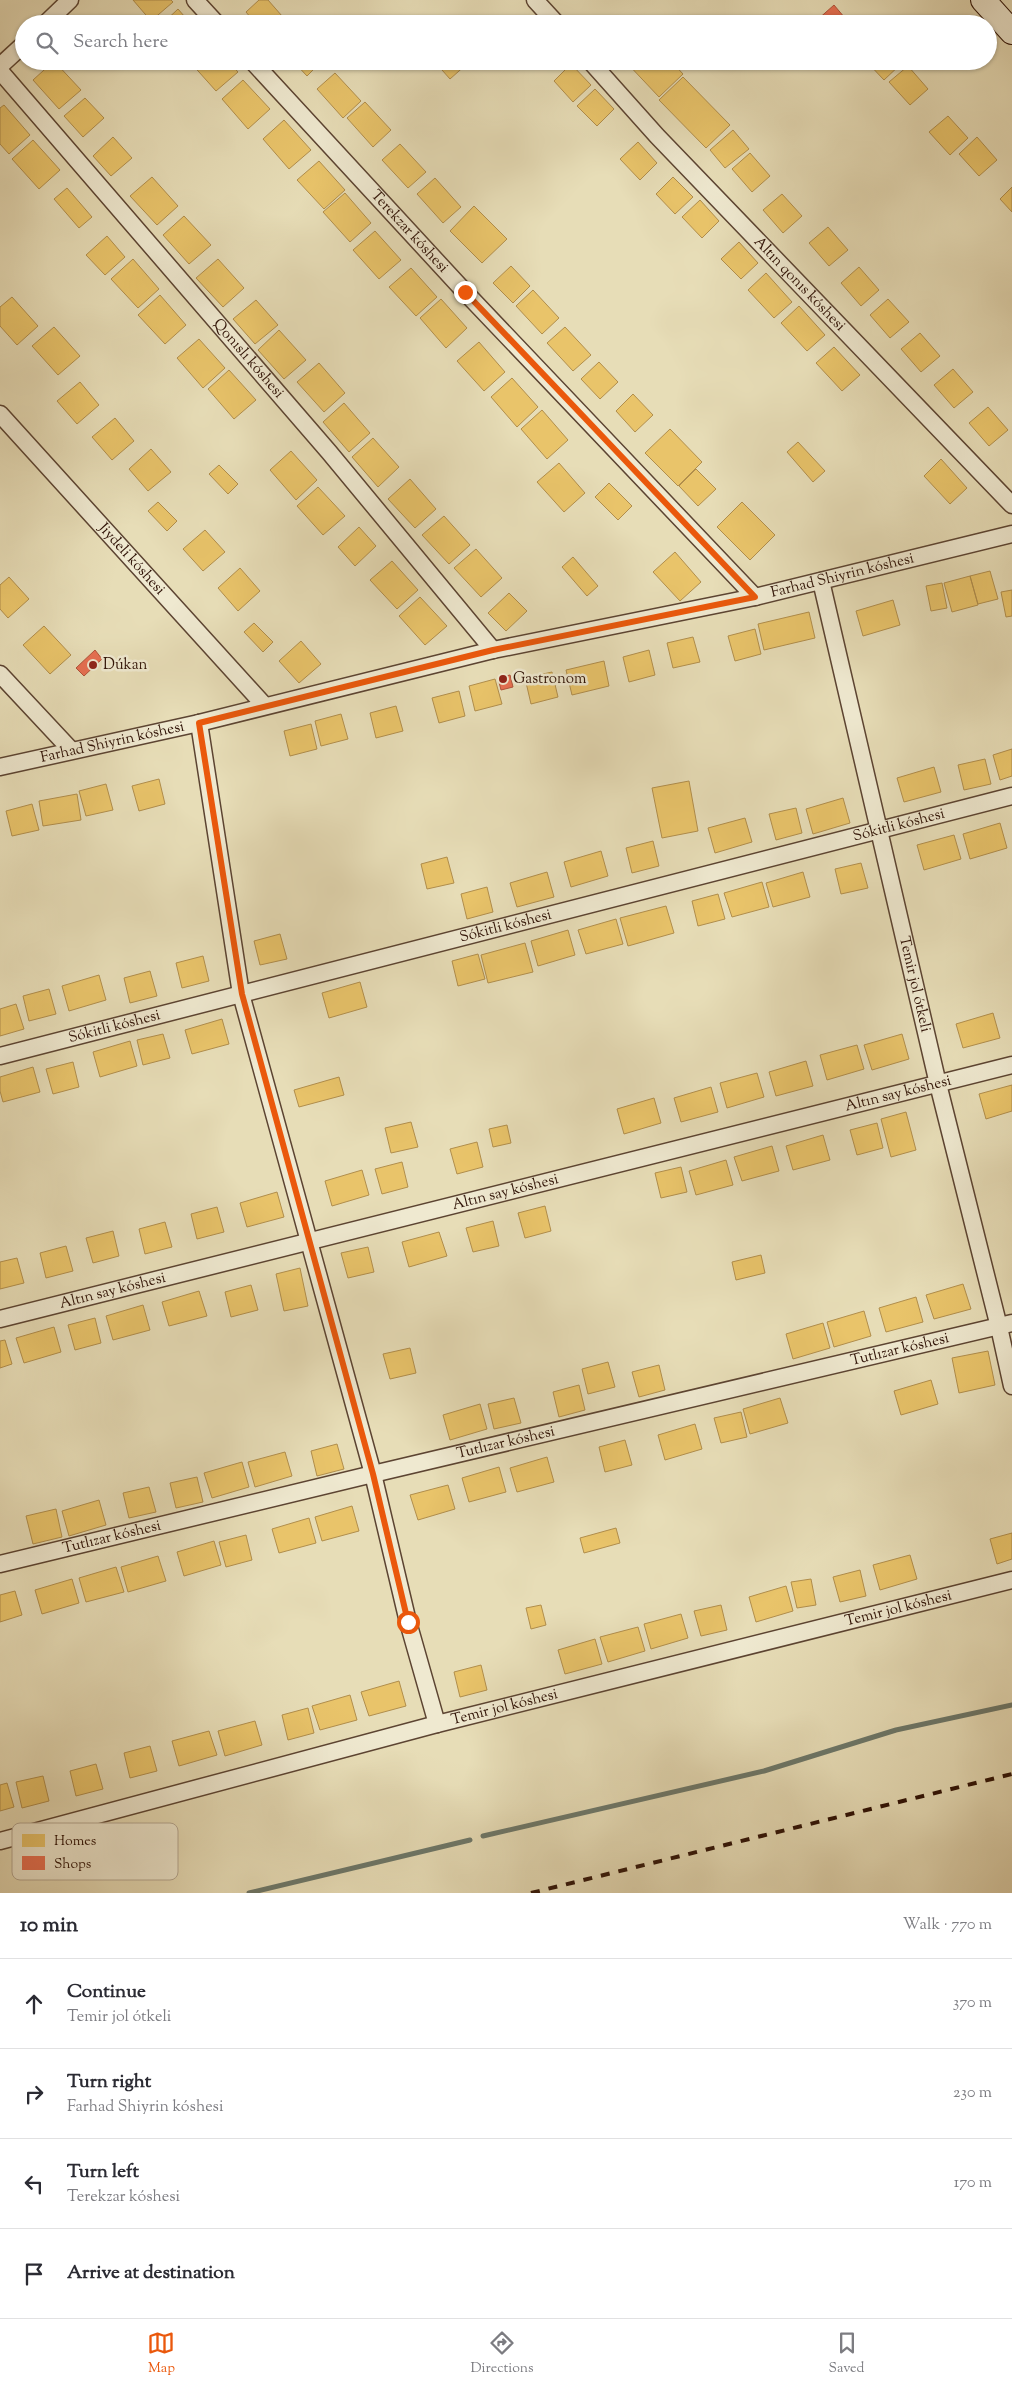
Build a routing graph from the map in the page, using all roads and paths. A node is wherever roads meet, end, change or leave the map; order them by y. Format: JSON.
{"nodes":[{"id":1,"x":70,"y":0,"type":"edge"},
{"id":2,"x":195,"y":0,"type":"edge"},
{"id":3,"x":536,"y":0,"type":"edge"},
{"id":4,"x":983,"y":0,"type":"edge"},
{"id":5,"x":54,"y":15,"type":"edge"},
{"id":6,"x":209,"y":15,"type":"edge"},
{"id":7,"x":549,"y":15,"type":"edge"},
{"id":8,"x":997,"y":15,"type":"edge"},
{"id":9,"x":997,"y":15,"type":"edge"},
{"id":10,"x":1012,"y":32,"type":"edge"},
{"id":11,"x":15,"y":52,"type":"edge"},
{"id":12,"x":0,"y":66,"type":"edge"},
{"id":13,"x":260,"y":70,"type":"edge"},
{"id":14,"x":598,"y":70,"type":"edge"},
{"id":15,"x":0,"y":71,"type":"edge"},
{"id":16,"x":0,"y":414,"type":"edge"},
{"id":17,"x":1012,"y":505,"type":"edge"},
{"id":18,"x":1012,"y":534,"type":"edge"},
{"id":19,"x":821,"y":581,"type":"junction"},
{"id":20,"x":755,"y":597,"type":"junction"},
{"id":21,"x":493,"y":650,"type":"junction"},
{"id":22,"x":0,"y":674,"type":"edge"},
{"id":23,"x":264,"y":705,"type":"junction"},
{"id":24,"x":199,"y":723,"type":"junction"},
{"id":25,"x":71,"y":750,"type":"junction"},
{"id":26,"x":0,"y":767,"type":"edge"},
{"id":27,"x":1012,"y":796,"type":"edge"},
{"id":28,"x":879,"y":830,"type":"junction"},
{"id":29,"x":242,"y":994,"type":"junction"},
{"id":30,"x":0,"y":1056,"type":"edge"},
{"id":31,"x":1012,"y":1065,"type":"edge"},
{"id":32,"x":938,"y":1084,"type":"junction"},
{"id":33,"x":308,"y":1241,"type":"junction"},
{"id":34,"x":0,"y":1320,"type":"edge"},
{"id":35,"x":1006,"y":1325,"type":"edge"},
{"id":36,"x":1012,"y":1386,"type":"edge"},
{"id":37,"x":373,"y":1474,"type":"junction"},
{"id":38,"x":0,"y":1564,"type":"edge"},
{"id":39,"x":1012,"y":1580,"type":"edge"},
{"id":40,"x":437,"y":1724,"type":"junction"},
{"id":41,"x":67,"y":1823,"type":"edge"}],
"edges":[{"from":1,"to":5,"type":"street"},
{"from":2,"to":6,"type":"street"},
{"from":3,"to":7,"type":"street"},
{"from":4,"to":9,"type":"main road"},
{"from":8,"to":10,"type":"main road"},
{"from":11,"to":12,"type":"street"},
{"from":13,"to":20,"type":"street","name":"Terekzar kóshesi"},
{"from":14,"to":17,"type":"street","name":"Altın qonıs kóshesi"},
{"from":15,"to":21,"type":"street","name":"Qonıslı kóshesi"},
{"from":16,"to":23,"type":"street","name":"Jiydeli kóshesi"},
{"from":18,"to":19,"type":"street","name":"Farhad Shiyrin kóshesi"},
{"from":19,"to":20,"type":"street","name":"Farhad Shiyrin kóshesi"},
{"from":19,"to":28,"type":"street","name":"Temir jol ótkeli"},
{"from":20,"to":21,"type":"street","name":"Farhad Shiyrin kóshesi"},
{"from":21,"to":23,"type":"street","name":"Farhad Shiyrin kóshesi"},
{"from":22,"to":25,"type":"street"},
{"from":23,"to":24,"type":"street","name":"Farhad Shiyrin kóshesi"},
{"from":24,"to":25,"type":"street","name":"Farhad Shiyrin kóshesi"},
{"from":24,"to":29,"type":"street"},
{"from":25,"to":26,"type":"street","name":"Farhad Shiyrin kóshesi"},
{"from":27,"to":28,"type":"street","name":"Sókitli kóshesi"},
{"from":28,"to":29,"type":"street","name":"Sókitli kóshesi"},
{"from":28,"to":32,"type":"street","name":"Temir jol ótkeli"},
{"from":29,"to":30,"type":"street","name":"Sókitli kóshesi"},
{"from":29,"to":33,"type":"street"},
{"from":31,"to":32,"type":"street","name":"Altın say kóshesi"},
{"from":32,"to":33,"type":"street","name":"Altın say kóshesi"},
{"from":32,"to":35,"type":"street","name":"Temir jol ótkeli"},
{"from":33,"to":34,"type":"street","name":"Altın say kóshesi"},
{"from":33,"to":37,"type":"street"},
{"from":35,"to":36,"type":"street","name":"Temir jol ótkeli"},
{"from":35,"to":37,"type":"street","name":"Tutlızar kóshesi"},
{"from":37,"to":38,"type":"street","name":"Tutlızar kóshesi"},
{"from":37,"to":40,"type":"street"},
{"from":39,"to":40,"type":"street","name":"Temir jol kóshesi"},
{"from":40,"to":41,"type":"street","name":"Temir jol kóshesi"}]}
